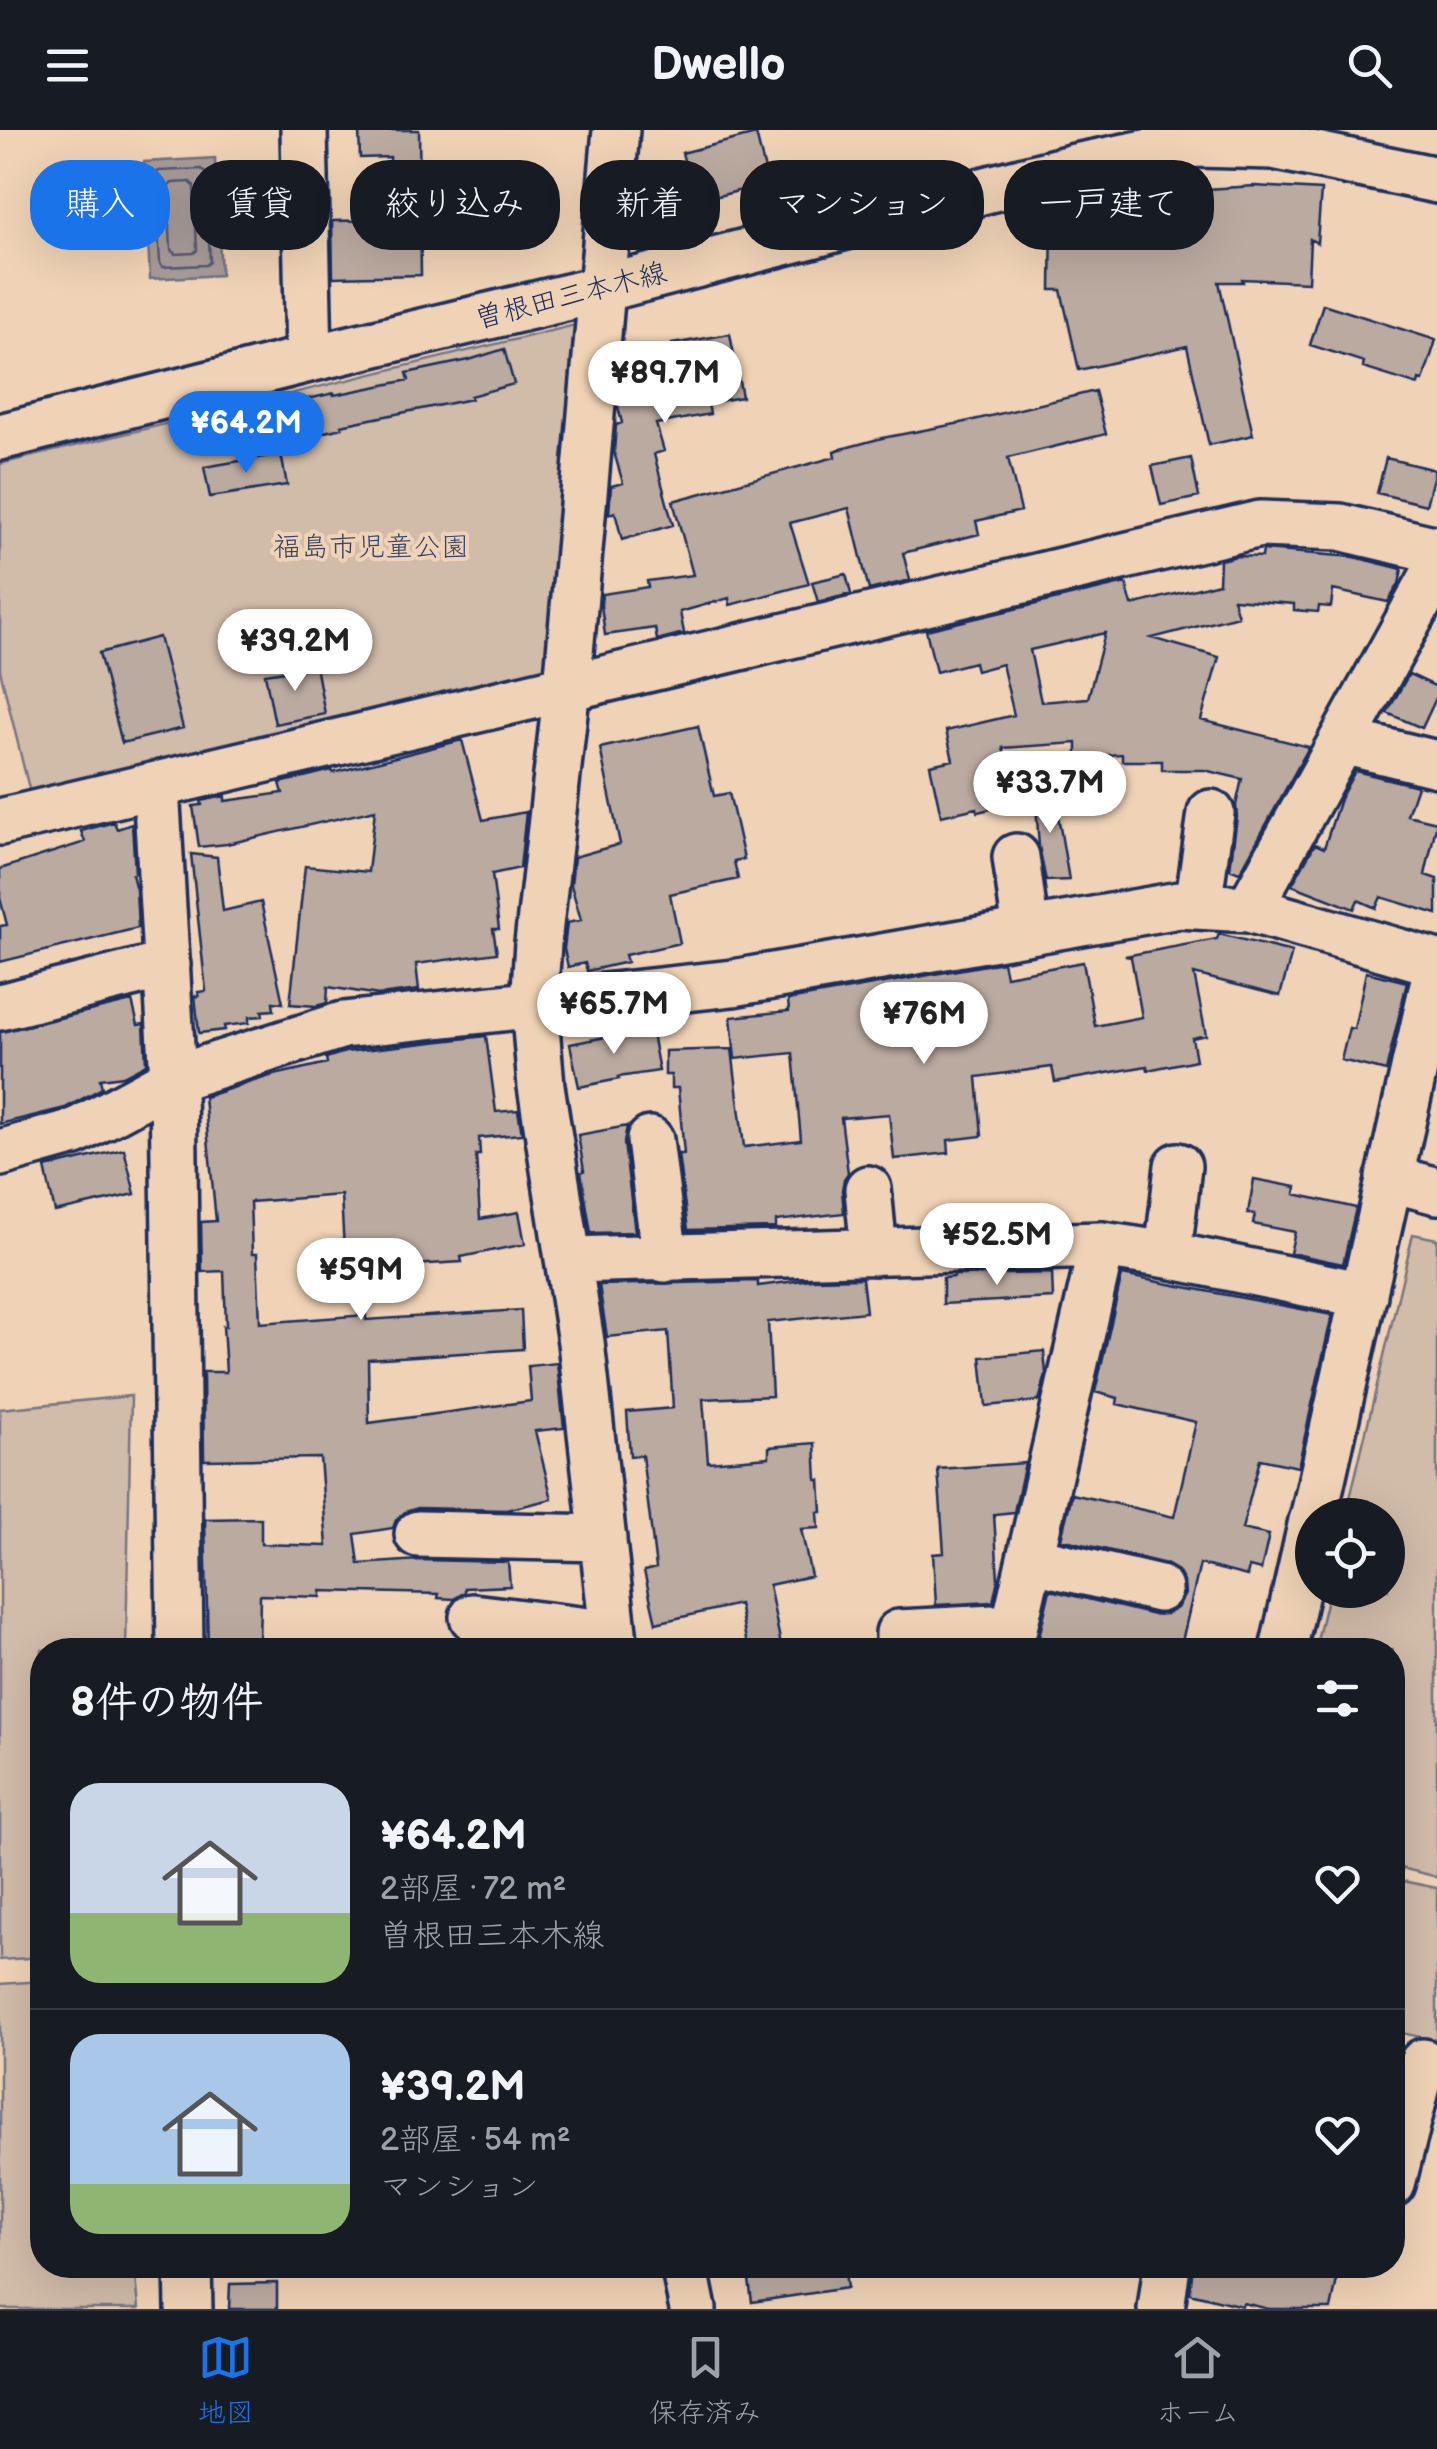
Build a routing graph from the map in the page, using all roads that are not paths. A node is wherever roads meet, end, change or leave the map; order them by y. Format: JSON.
{"nodes":[{"id":1,"x":304,"y":130,"type":"edge"},
{"id":2,"x":616,"y":130,"type":"edge"},
{"id":3,"x":1197,"y":137,"type":"edge"},
{"id":4,"x":1359,"y":146,"type":"edge"},
{"id":5,"x":1437,"y":180,"type":"edge"},
{"id":6,"x":602,"y":289,"type":"junction"},
{"id":7,"x":310,"y":359,"type":"junction"},
{"id":8,"x":0,"y":436,"type":"edge"},
{"id":9,"x":1437,"y":550,"type":"edge"},
{"id":10,"x":1437,"y":569,"type":"edge"},
{"id":11,"x":567,"y":688,"type":"junction"},
{"id":12,"x":1342,"y":741,"type":"junction"},
{"id":13,"x":1437,"y":764,"type":"edge"},
{"id":14,"x":156,"y":787,"type":"junction"},
{"id":15,"x":1210,"y":813,"type":"dead end"},
{"id":16,"x":0,"y":822,"type":"edge"},
{"id":17,"x":1016,"y":857,"type":"dead end"},
{"id":18,"x":1198,"y":906,"type":"junction"},
{"id":19,"x":1249,"y":909,"type":"junction"},
{"id":20,"x":1026,"y":932,"type":"junction"},
{"id":21,"x":1437,"y":965,"type":"edge"},
{"id":22,"x":167,"y":966,"type":"junction"},
{"id":23,"x":534,"y":1004,"type":"junction"},
{"id":24,"x":0,"y":1007,"type":"edge"},
{"id":25,"x":173,"y":1079,"type":"junction"},
{"id":26,"x":650,"y":1140,"type":"dead end"},
{"id":27,"x":0,"y":1153,"type":"edge"},
{"id":28,"x":1178,"y":1166,"type":"dead end"},
{"id":29,"x":1389,"y":1178,"type":"junction"},
{"id":30,"x":868,"y":1189,"type":"dead end"},
{"id":31,"x":1437,"y":1191,"type":"edge"},
{"id":32,"x":1102,"y":1245,"type":"junction"},
{"id":33,"x":874,"y":1252,"type":"junction"},
{"id":34,"x":1168,"y":1256,"type":"junction"},
{"id":35,"x":664,"y":1259,"type":"junction"},
{"id":36,"x":570,"y":1260,"type":"junction"},
{"id":37,"x":1364,"y":1295,"type":"junction"},
{"id":38,"x":1318,"y":1498,"type":"edge"},
{"id":39,"x":418,"y":1534,"type":"dead end"},
{"id":40,"x":602,"y":1538,"type":"junction"},
{"id":41,"x":1030,"y":1559,"type":"junction"},
{"id":42,"x":1159,"y":1589,"type":"dead end"},
{"id":43,"x":1295,"y":1597,"type":"edge"},
{"id":44,"x":474,"y":1616,"type":"dead end"},
{"id":45,"x":180,"y":1638,"type":"edge"},
{"id":46,"x":592,"y":1638,"type":"edge"},
{"id":47,"x":614,"y":1638,"type":"edge"},
{"id":48,"x":899,"y":1638,"type":"edge"},
{"id":49,"x":1012,"y":1638,"type":"edge"},
{"id":50,"x":1286,"y":1638,"type":"edge"},
{"id":51,"x":1417,"y":2061,"type":"edge"},
{"id":52,"x":1405,"y":2120,"type":"edge"},
{"id":53,"x":188,"y":2278,"type":"edge"},
{"id":54,"x":687,"y":2278,"type":"edge"},
{"id":55,"x":1165,"y":2278,"type":"edge"},
{"id":56,"x":189,"y":2309,"type":"edge"},
{"id":57,"x":693,"y":2309,"type":"edge"},
{"id":58,"x":1161,"y":2309,"type":"edge"}],
"edges":[{"from":1,"to":7,"type":"street"},
{"from":2,"to":6,"type":"street"},
{"from":3,"to":4,"type":"street","name":"曽根田三本木線"},
{"from":3,"to":6,"type":"street","name":"曽根田三本木線"},
{"from":4,"to":5,"type":"street","name":"曽根田三本木線"},
{"from":6,"to":7,"type":"street","name":"曽根田三本木線"},
{"from":6,"to":11,"type":"street"},
{"from":7,"to":8,"type":"street","name":"曽根田三本木線"},
{"from":9,"to":11,"type":"street"},
{"from":10,"to":12,"type":"street"},
{"from":11,"to":14,"type":"street"},
{"from":11,"to":23,"type":"street"},
{"from":12,"to":13,"type":"street"},
{"from":12,"to":19,"type":"street"},
{"from":14,"to":16,"type":"street"},
{"from":14,"to":22,"type":"street"},
{"from":15,"to":18,"type":"street"},
{"from":17,"to":20,"type":"street"},
{"from":18,"to":19,"type":"street"},
{"from":18,"to":20,"type":"street"},
{"from":19,"to":21,"type":"street"},
{"from":20,"to":23,"type":"street"},
{"from":21,"to":29,"type":"street"},
{"from":22,"to":24,"type":"street"},
{"from":22,"to":25,"type":"street"},
{"from":23,"to":25,"type":"street"},
{"from":23,"to":36,"type":"street"},
{"from":25,"to":27,"type":"street"},
{"from":25,"to":45,"type":"street"},
{"from":26,"to":35,"type":"street"},
{"from":28,"to":34,"type":"street"},
{"from":29,"to":31,"type":"street"},
{"from":29,"to":37,"type":"street"},
{"from":30,"to":33,"type":"street"},
{"from":32,"to":33,"type":"street"},
{"from":32,"to":34,"type":"street"},
{"from":32,"to":41,"type":"street"},
{"from":33,"to":35,"type":"street"},
{"from":34,"to":37,"type":"street"},
{"from":35,"to":36,"type":"street"},
{"from":36,"to":40,"type":"street"},
{"from":37,"to":38,"type":"street"},
{"from":39,"to":40,"type":"street"},
{"from":40,"to":47,"type":"street"},
{"from":41,"to":42,"type":"street"},
{"from":41,"to":49,"type":"street"},
{"from":43,"to":50,"type":"street"},
{"from":44,"to":46,"type":"street"},
{"from":48,"to":49,"type":"street"},
{"from":51,"to":52,"type":"street"},
{"from":53,"to":56,"type":"street"},
{"from":54,"to":57,"type":"street"},
{"from":55,"to":58,"type":"street"}]}
